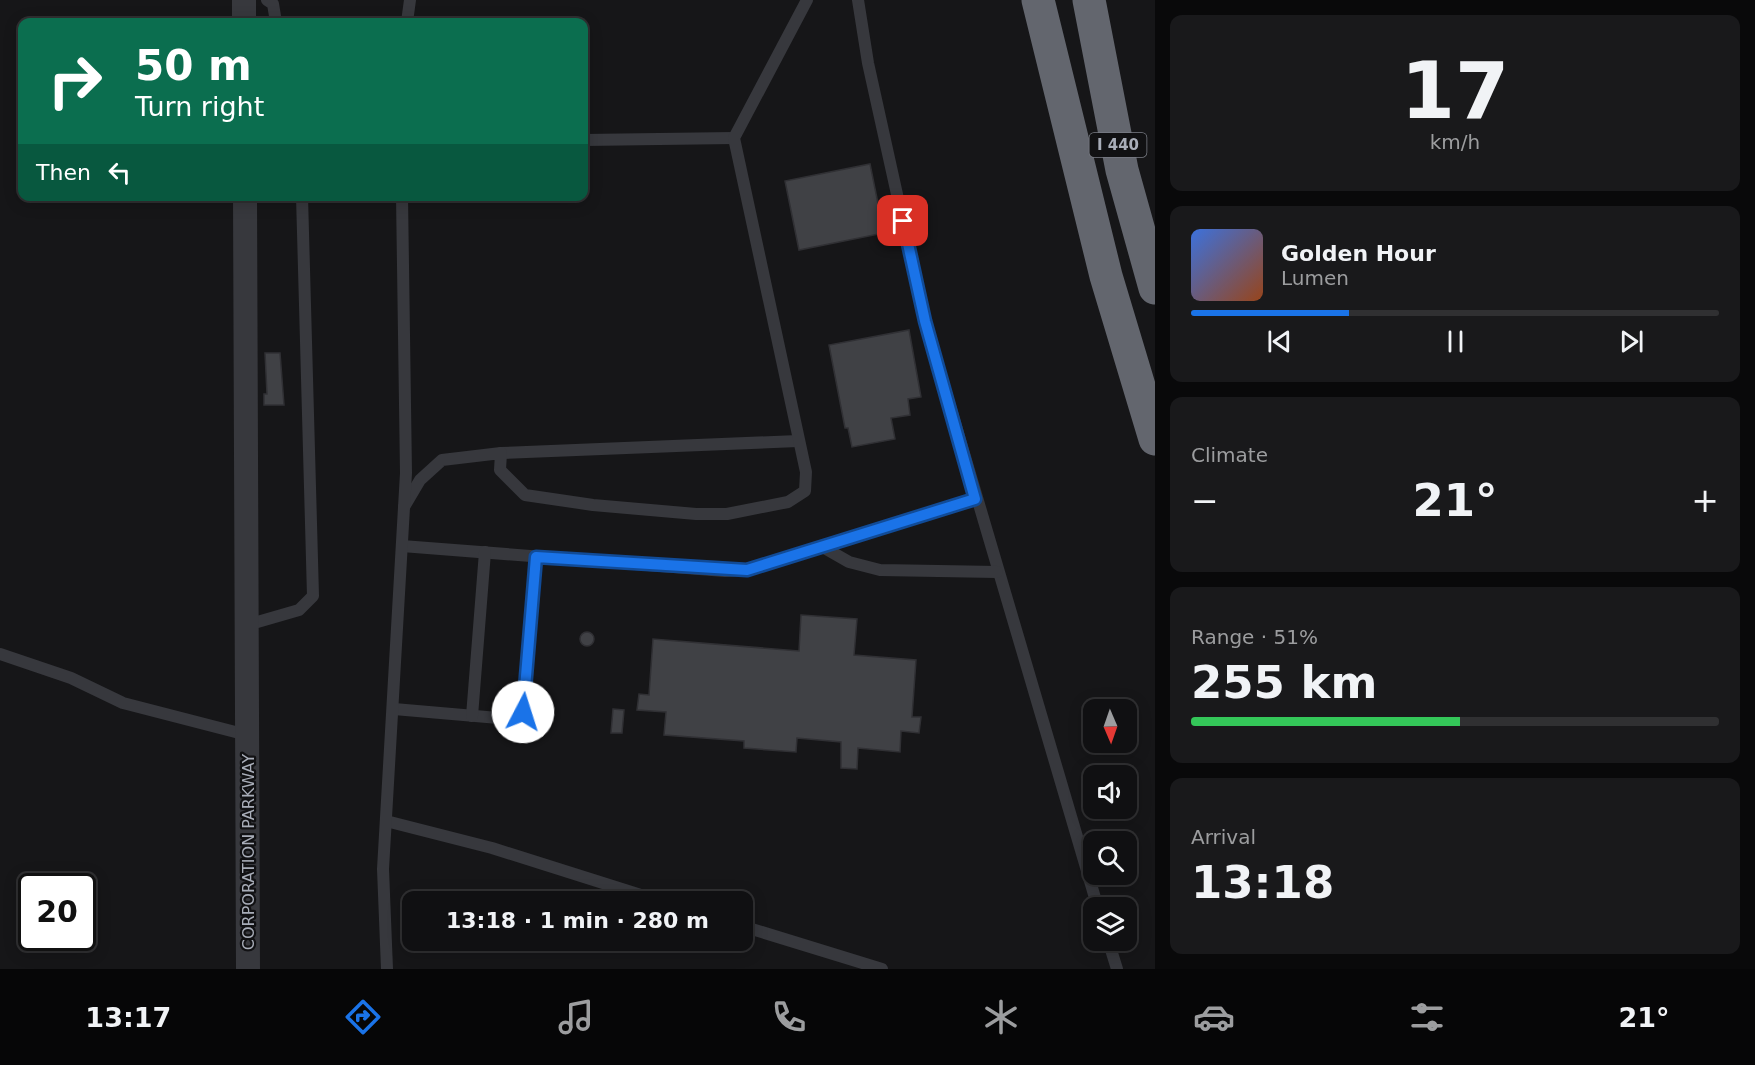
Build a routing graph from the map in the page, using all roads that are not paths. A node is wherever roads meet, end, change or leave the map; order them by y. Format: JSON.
{"nodes":[{"id":1,"x":244,"y":0,"type":"edge"},
{"id":2,"x":267,"y":0,"type":"edge"},
{"id":3,"x":410,"y":0,"type":"edge"},
{"id":4,"x":807,"y":0,"type":"edge"},
{"id":5,"x":858,"y":0,"type":"edge"},
{"id":6,"x":1038,"y":0,"type":"edge"},
{"id":7,"x":1089,"y":0,"type":"edge"},
{"id":8,"x":244,"y":18,"type":"edge"},
{"id":9,"x":275,"y":18,"type":"edge"},
{"id":10,"x":408,"y":18,"type":"edge"},
{"id":11,"x":734,"y":138,"type":"junction"},
{"id":12,"x":588,"y":140,"type":"edge"},
{"id":13,"x":245,"y":201,"type":"edge"},
{"id":14,"x":302,"y":201,"type":"edge"},
{"id":15,"x":402,"y":201,"type":"edge"},
{"id":16,"x":1155,"y":288,"type":"edge"},
{"id":17,"x":1155,"y":439,"type":"edge"},
{"id":18,"x":798,"y":441,"type":"junction"},
{"id":19,"x":501,"y":453,"type":"junction"},
{"id":20,"x":975,"y":499,"type":"junction"},
{"id":21,"x":404,"y":507,"type":"junction"},
{"id":22,"x":402,"y":546,"type":"junction"},
{"id":23,"x":821,"y":546,"type":"junction"},
{"id":24,"x":484,"y":552,"type":"junction"},
{"id":25,"x":536,"y":557,"type":"junction"},
{"id":26,"x":997,"y":572,"type":"junction"},
{"id":27,"x":247,"y":625,"type":"junction"},
{"id":28,"x":0,"y":654,"type":"edge"},
{"id":29,"x":394,"y":709,"type":"junction"},
{"id":30,"x":472,"y":716,"type":"junction"},
{"id":31,"x":247,"y":735,"type":"junction"},
{"id":32,"x":386,"y":821,"type":"junction"},
{"id":33,"x":628,"y":891,"type":"edge"},
{"id":34,"x":1095,"y":897,"type":"edge"},
{"id":35,"x":753,"y":929,"type":"edge"},
{"id":36,"x":1111,"y":951,"type":"edge"},
{"id":37,"x":248,"y":969,"type":"edge"},
{"id":38,"x":387,"y":969,"type":"edge"},
{"id":39,"x":882,"y":969,"type":"edge"},
{"id":40,"x":1117,"y":969,"type":"edge"}],
"edges":[{"from":1,"to":8,"type":"street"},
{"from":2,"to":9,"type":"lane"},
{"from":3,"to":10,"type":"lane"},
{"from":4,"to":11,"type":"lane"},
{"from":5,"to":20,"type":"lane"},
{"from":6,"to":17,"type":"highway"},
{"from":7,"to":16,"type":"highway","number":"I 440"},
{"from":11,"to":12,"type":"lane"},
{"from":11,"to":18,"type":"lane"},
{"from":13,"to":27,"type":"street","name":"CORPORATION PARKWAY"},
{"from":14,"to":27,"type":"lane"},
{"from":15,"to":21,"type":"lane"},
{"from":18,"to":19,"type":"lane"},
{"from":18,"to":19,"type":"lane"},
{"from":19,"to":21,"type":"lane"},
{"from":20,"to":23,"type":"lane"},
{"from":20,"to":26,"type":"lane"},
{"from":21,"to":22,"type":"lane"},
{"from":22,"to":24,"type":"lane"},
{"from":22,"to":29,"type":"lane"},
{"from":23,"to":25,"type":"lane"},
{"from":23,"to":26,"type":"lane"},
{"from":24,"to":25,"type":"lane"},
{"from":24,"to":30,"type":"lane"},
{"from":25,"to":30,"type":"lane"},
{"from":26,"to":34,"type":"lane"},
{"from":27,"to":31,"type":"street","name":"CORPORATION PARKWAY"},
{"from":28,"to":31,"type":"lane"},
{"from":29,"to":30,"type":"lane"},
{"from":29,"to":32,"type":"lane"},
{"from":31,"to":37,"type":"street","name":"CORPORATION PARKWAY"},
{"from":32,"to":33,"type":"lane"},
{"from":32,"to":38,"type":"lane"},
{"from":35,"to":39,"type":"lane"},
{"from":36,"to":40,"type":"lane"}]}
